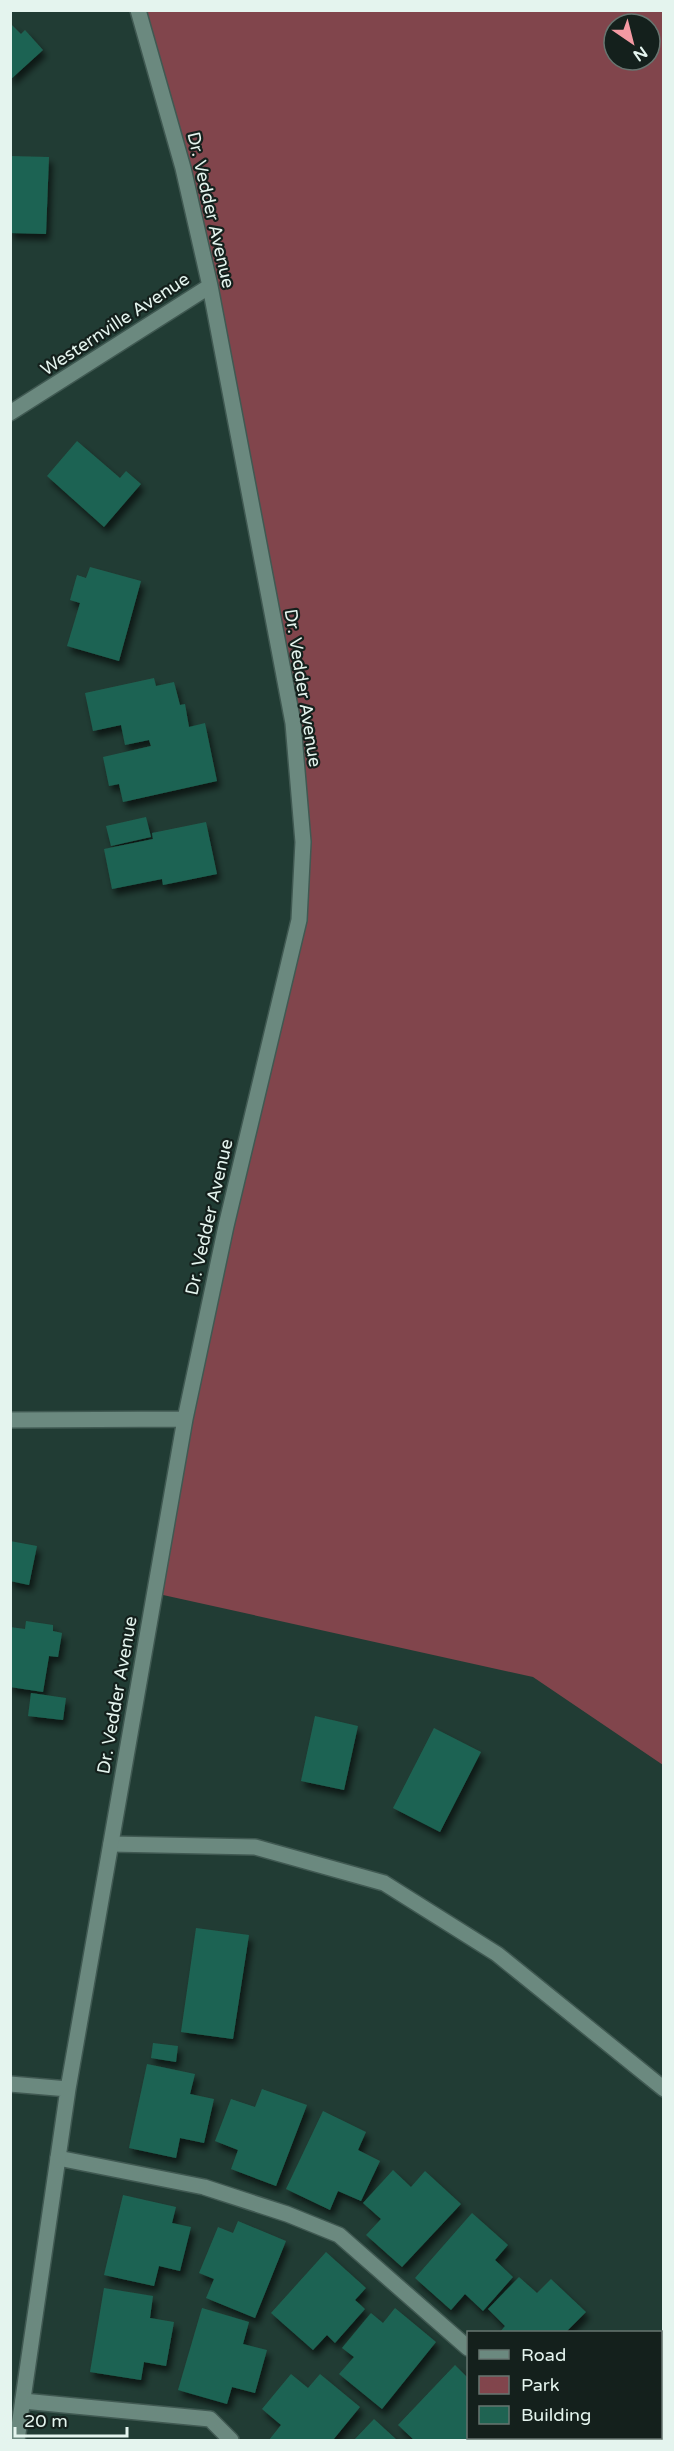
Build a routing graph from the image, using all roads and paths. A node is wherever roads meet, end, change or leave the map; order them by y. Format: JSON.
{"nodes":[{"id":1,"x":138,"y":10,"type":"edge"},
{"id":2,"x":210,"y":286,"type":"junction"},
{"id":3,"x":10,"y":413,"type":"edge"},
{"id":4,"x":184,"y":1419,"type":"junction"},
{"id":5,"x":10,"y":1420,"type":"edge"},
{"id":6,"x":111,"y":1844,"type":"junction"},
{"id":7,"x":10,"y":2084,"type":"edge"},
{"id":8,"x":68,"y":2089,"type":"junction"},
{"id":9,"x":663,"y":2089,"type":"edge"},
{"id":10,"x":58,"y":2158,"type":"junction"},
{"id":11,"x":467,"y":2347,"type":"edge"},
{"id":12,"x":23,"y":2401,"type":"junction"},
{"id":13,"x":17,"y":2440,"type":"edge"},
{"id":14,"x":231,"y":2440,"type":"edge"}],
"edges":[{"from":1,"to":2,"type":"street","name":"Dr. Vedder Avenue"},
{"from":2,"to":3,"type":"street","name":"Westernville Avenue"},
{"from":2,"to":4,"type":"street","name":"Dr. Vedder Avenue"},
{"from":4,"to":5,"type":"street"},
{"from":4,"to":6,"type":"street","name":"Dr. Vedder Avenue"},
{"from":6,"to":8,"type":"street","name":"Dr. Vedder Avenue"},
{"from":6,"to":9,"type":"street"},
{"from":7,"to":8,"type":"street"},
{"from":8,"to":10,"type":"street","name":"Dr. Vedder Avenue"},
{"from":10,"to":11,"type":"street"},
{"from":10,"to":12,"type":"street","name":"Dr. Vedder Avenue"},
{"from":12,"to":13,"type":"street","name":"Dr. Vedder Avenue"},
{"from":12,"to":14,"type":"street"}]}
